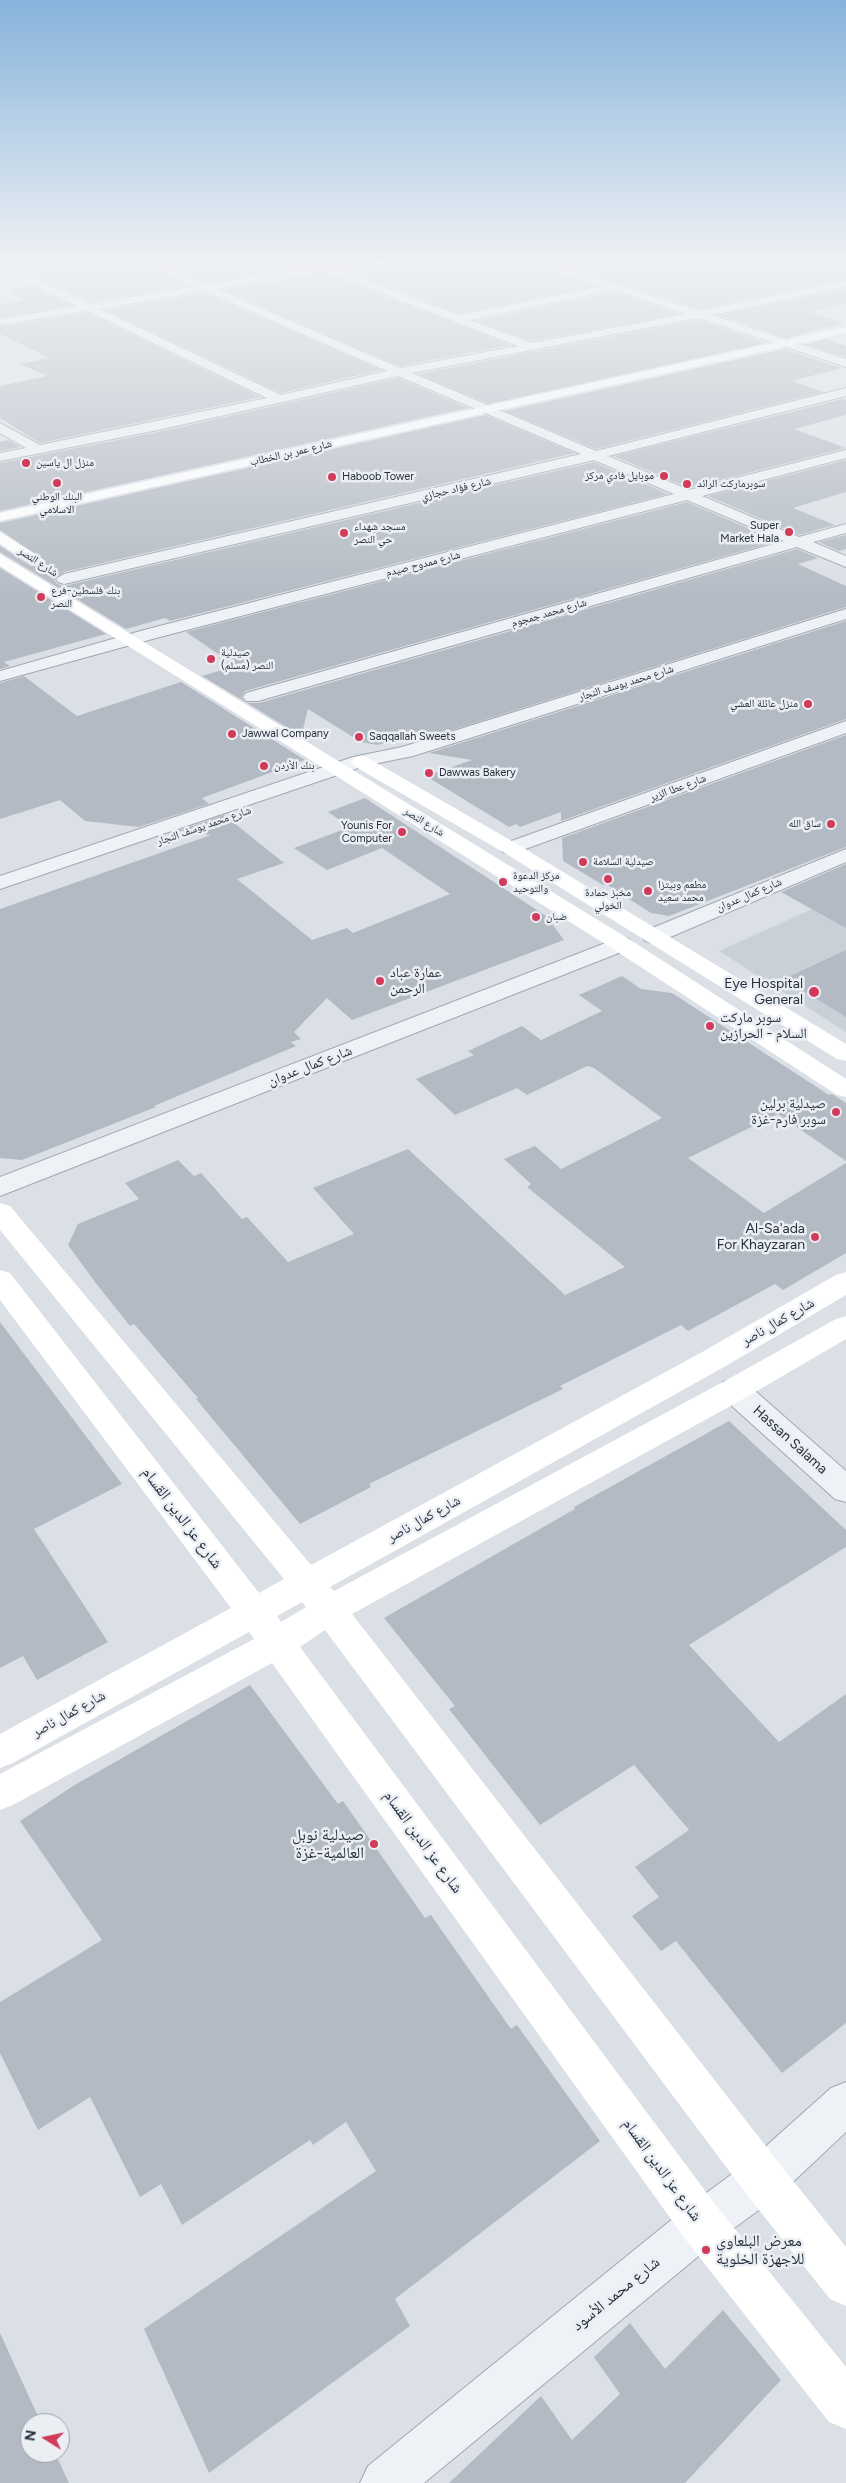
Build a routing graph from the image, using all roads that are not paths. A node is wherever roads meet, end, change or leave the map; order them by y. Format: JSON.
{"nodes":[{"id":1,"x":234,"y":377,"type":"edge"},
{"id":2,"x":378,"y":377,"type":"edge"},
{"id":3,"x":410,"y":377,"type":"edge"},
{"id":4,"x":638,"y":377,"type":"edge"},
{"id":5,"x":846,"y":392,"type":"edge"},
{"id":6,"x":280,"y":399,"type":"junction"},
{"id":7,"x":488,"y":410,"type":"junction"},
{"id":8,"x":0,"y":427,"type":"edge"},
{"id":9,"x":39,"y":450,"type":"junction"},
{"id":10,"x":846,"y":454,"type":"edge"},
{"id":11,"x":596,"y":455,"type":"junction"},
{"id":12,"x":0,"y":457,"type":"edge"},
{"id":13,"x":688,"y":496,"type":"junction"},
{"id":14,"x":0,"y":517,"type":"edge"},
{"id":15,"x":846,"y":528,"type":"edge"},
{"id":16,"x":0,"y":537,"type":"edge"},
{"id":17,"x":798,"y":542,"type":"junction"},
{"id":18,"x":0,"y":559,"type":"edge"},
{"id":19,"x":846,"y":562,"type":"edge"},
{"id":20,"x":64,"y":579,"type":"junction"},
{"id":21,"x":846,"y":614,"type":"edge"},
{"id":22,"x":141,"y":637,"type":"junction"},
{"id":23,"x":0,"y":676,"type":"edge"},
{"id":24,"x":252,"y":697,"type":"junction"},
{"id":25,"x":846,"y":727,"type":"edge"},
{"id":26,"x":356,"y":769,"type":"junction"},
{"id":27,"x":510,"y":848,"type":"junction"},
{"id":28,"x":846,"y":855,"type":"edge"},
{"id":29,"x":0,"y":882,"type":"edge"},
{"id":30,"x":0,"y":893,"type":"edge"},
{"id":31,"x":653,"y":936,"type":"junction"},
{"id":32,"x":620,"y":944,"type":"junction"},
{"id":33,"x":846,"y":1054,"type":"edge"},
{"id":34,"x":846,"y":1090,"type":"edge"},
{"id":35,"x":0,"y":1187,"type":"edge"},
{"id":36,"x":0,"y":1212,"type":"edge"},
{"id":37,"x":0,"y":1280,"type":"edge"},
{"id":38,"x":846,"y":1282,"type":"edge"},
{"id":39,"x":846,"y":1326,"type":"edge"},
{"id":40,"x":734,"y":1390,"type":"junction"},
{"id":41,"x":846,"y":1490,"type":"edge"},
{"id":42,"x":318,"y":1597,"type":"junction"},
{"id":43,"x":254,"y":1613,"type":"junction"},
{"id":44,"x":277,"y":1642,"type":"junction"},
{"id":45,"x":0,"y":1752,"type":"edge"},
{"id":46,"x":0,"y":1793,"type":"edge"},
{"id":47,"x":846,"y":2103,"type":"edge"},
{"id":48,"x":763,"y":2180,"type":"junction"},
{"id":49,"x":702,"y":2224,"type":"junction"},
{"id":50,"x":846,"y":2283,"type":"edge"},
{"id":51,"x":846,"y":2405,"type":"edge"},
{"id":52,"x":385,"y":2483,"type":"edge"}],
"edges":[{"from":1,"to":6,"type":"street"},
{"from":2,"to":6,"type":"street"},
{"from":3,"to":7,"type":"street"},
{"from":4,"to":7,"type":"main road","name":"شارع عمر بن الخطاب"},
{"from":5,"to":11,"type":"street","name":"شارع فؤاد حجازي"},
{"from":6,"to":9,"type":"street"},
{"from":7,"to":11,"type":"street"},
{"from":7,"to":14,"type":"main road","name":"شارع عمر بن الخطاب"},
{"from":8,"to":9,"type":"street"},
{"from":9,"to":12,"type":"street"},
{"from":10,"to":13,"type":"street","name":"شارع ممدوح صيدم"},
{"from":11,"to":13,"type":"street"},
{"from":11,"to":20,"type":"street","name":"شارع فؤاد حجازي"},
{"from":13,"to":17,"type":"street"},
{"from":13,"to":22,"type":"street","name":"شارع ممدوح صيدم"},
{"from":15,"to":17,"type":"street","name":"شارع محمد جمجوم"},
{"from":16,"to":20,"type":"main road","name":"شارع النصر"},
{"from":17,"to":19,"type":"street"},
{"from":17,"to":24,"type":"street","name":"شارع محمد جمجوم"},
{"from":18,"to":22,"type":"main road","name":"شارع النصر"},
{"from":20,"to":22,"type":"main road","name":"شارع النصر"},
{"from":21,"to":26,"type":"street","name":"شارع محمد يوسف النجار"},
{"from":22,"to":23,"type":"street","name":"شارع ممدوح صيدم"},
{"from":22,"to":24,"type":"main road","name":"شارع النصر"},
{"from":22,"to":26,"type":"main road","name":"شارع النصر"},
{"from":24,"to":26,"type":"main road","name":"شارع النصر"},
{"from":25,"to":27,"type":"street","name":"شارع عطا الزير"},
{"from":26,"to":27,"type":"main road","name":"شارع النصر"},
{"from":26,"to":29,"type":"street","name":"شارع محمد يوسف النجار"},
{"from":26,"to":30,"type":"street","name":"شارع محمد يوسف النجار"},
{"from":26,"to":32,"type":"main road","name":"شارع النصر"},
{"from":27,"to":31,"type":"main road","name":"شارع النصر"},
{"from":28,"to":31,"type":"street","name":"شارع كمال عدوان"},
{"from":31,"to":33,"type":"main road","name":"شارع النصر"},
{"from":32,"to":34,"type":"main road","name":"شارع النصر"},
{"from":32,"to":35,"type":"street","name":"شارع كمال عدوان"},
{"from":36,"to":42,"type":"main road"},
{"from":37,"to":43,"type":"main road","name":"شارع عز الدين القسام"},
{"from":38,"to":42,"type":"main road","name":"شارع كمال ناصر"},
{"from":39,"to":40,"type":"main road","name":"شارع كمال ناصر"},
{"from":40,"to":41,"type":"street","name":"Hassan Salama"},
{"from":40,"to":42,"type":"main road","name":"شارع كمال ناصر"},
{"from":42,"to":43,"type":"main road","name":"شارع كمال ناصر"},
{"from":42,"to":44,"type":"main road","name":"شارع كمال ناصر"},
{"from":42,"to":48,"type":"main road"},
{"from":43,"to":44,"type":"main road","name":"شارع عز الدين القسام"},
{"from":43,"to":45,"type":"main road","name":"شارع كمال ناصر"},
{"from":44,"to":46,"type":"main road","name":"شارع كمال ناصر"},
{"from":44,"to":49,"type":"main road","name":"شارع عز الدين القسام"},
{"from":47,"to":48,"type":"street","name":"شارع محمد الأسود"},
{"from":48,"to":49,"type":"street","name":"شارع محمد الأسود"},
{"from":48,"to":50,"type":"main road"},
{"from":49,"to":51,"type":"main road","name":"شارع عز الدين القسام"},
{"from":49,"to":52,"type":"street","name":"شارع محمد الأسود"}]}
